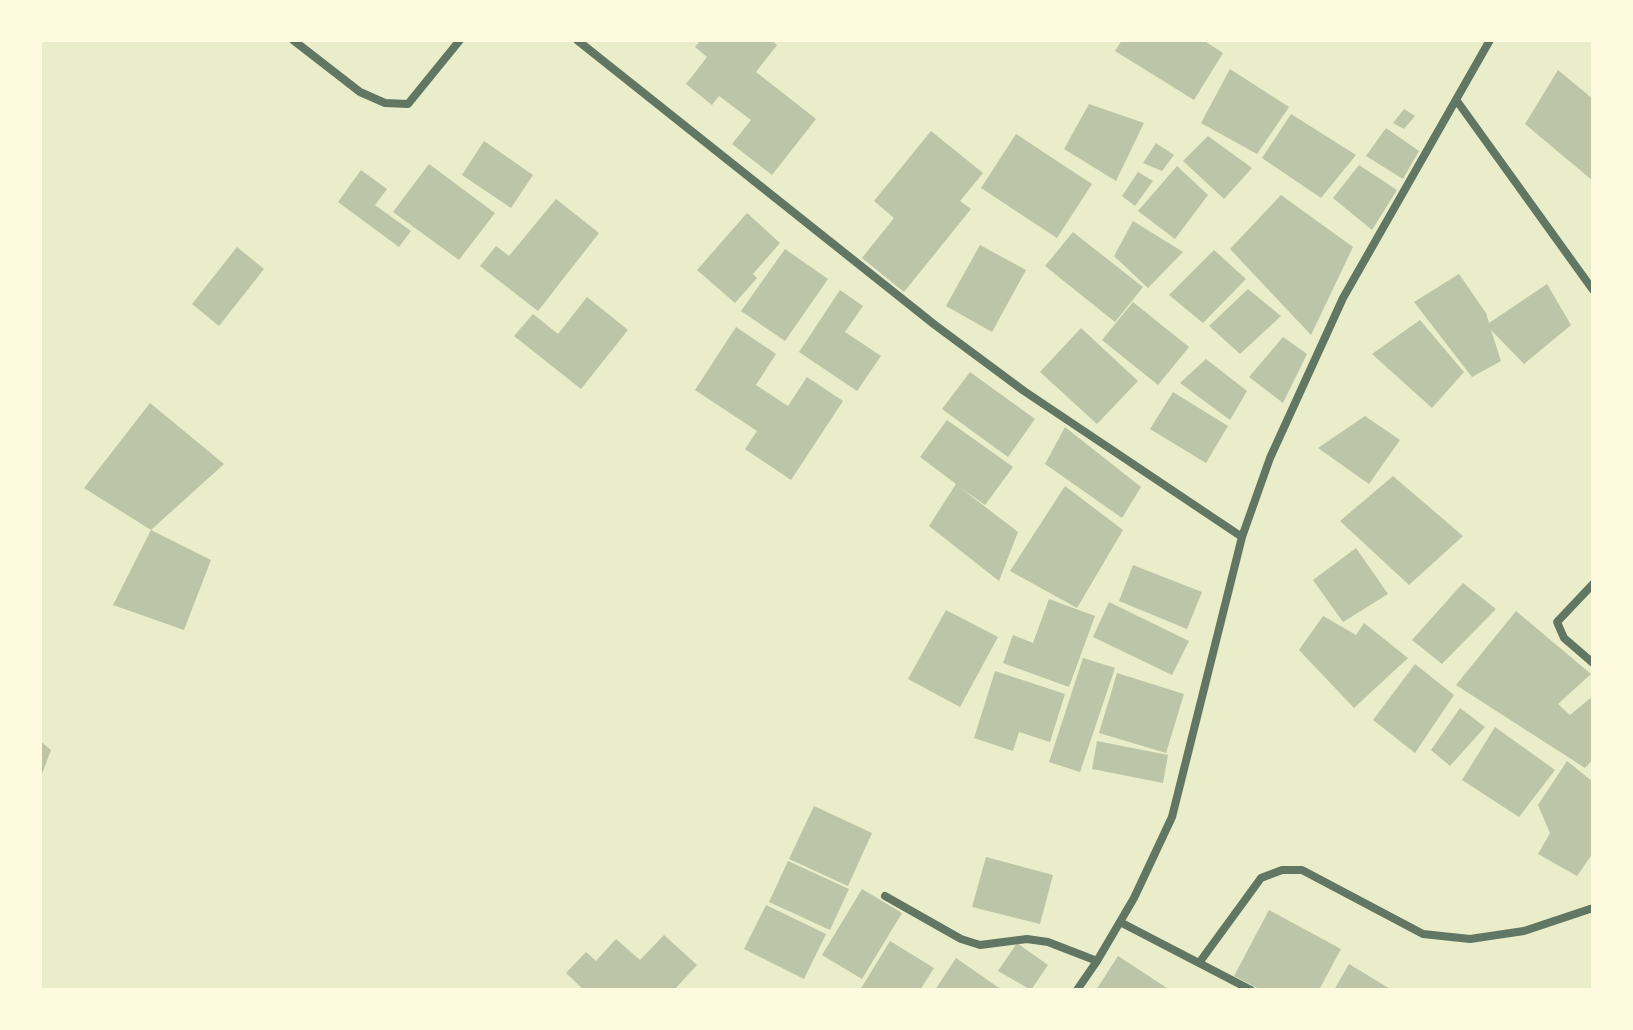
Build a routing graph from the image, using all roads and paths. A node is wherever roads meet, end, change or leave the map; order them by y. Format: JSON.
{"nodes":[{"id":1,"x":293,"y":40,"type":"edge"},
{"id":2,"x":460,"y":40,"type":"edge"},
{"id":3,"x":577,"y":40,"type":"edge"},
{"id":4,"x":1490,"y":40,"type":"edge"},
{"id":5,"x":1457,"y":101,"type":"junction"},
{"id":6,"x":1593,"y":290,"type":"edge"},
{"id":7,"x":1242,"y":537,"type":"junction"},
{"id":8,"x":1593,"y":584,"type":"edge"},
{"id":9,"x":1593,"y":663,"type":"edge"},
{"id":10,"x":885,"y":896,"type":"dead end"},
{"id":11,"x":1593,"y":908,"type":"edge"},
{"id":12,"x":1120,"y":922,"type":"junction"},
{"id":13,"x":1097,"y":961,"type":"junction"},
{"id":14,"x":1199,"y":963,"type":"junction"},
{"id":15,"x":1077,"y":990,"type":"edge"},
{"id":16,"x":1251,"y":990,"type":"edge"}],
"edges":[{"from":1,"to":2,"type":"street"},
{"from":3,"to":7,"type":"street"},
{"from":4,"to":5,"type":"street"},
{"from":5,"to":6,"type":"street"},
{"from":5,"to":7,"type":"street"},
{"from":7,"to":12,"type":"street"},
{"from":8,"to":9,"type":"street"},
{"from":10,"to":13,"type":"street"},
{"from":11,"to":14,"type":"street"},
{"from":12,"to":13,"type":"street"},
{"from":12,"to":14,"type":"street"},
{"from":13,"to":15,"type":"street"},
{"from":14,"to":16,"type":"street"}]}
